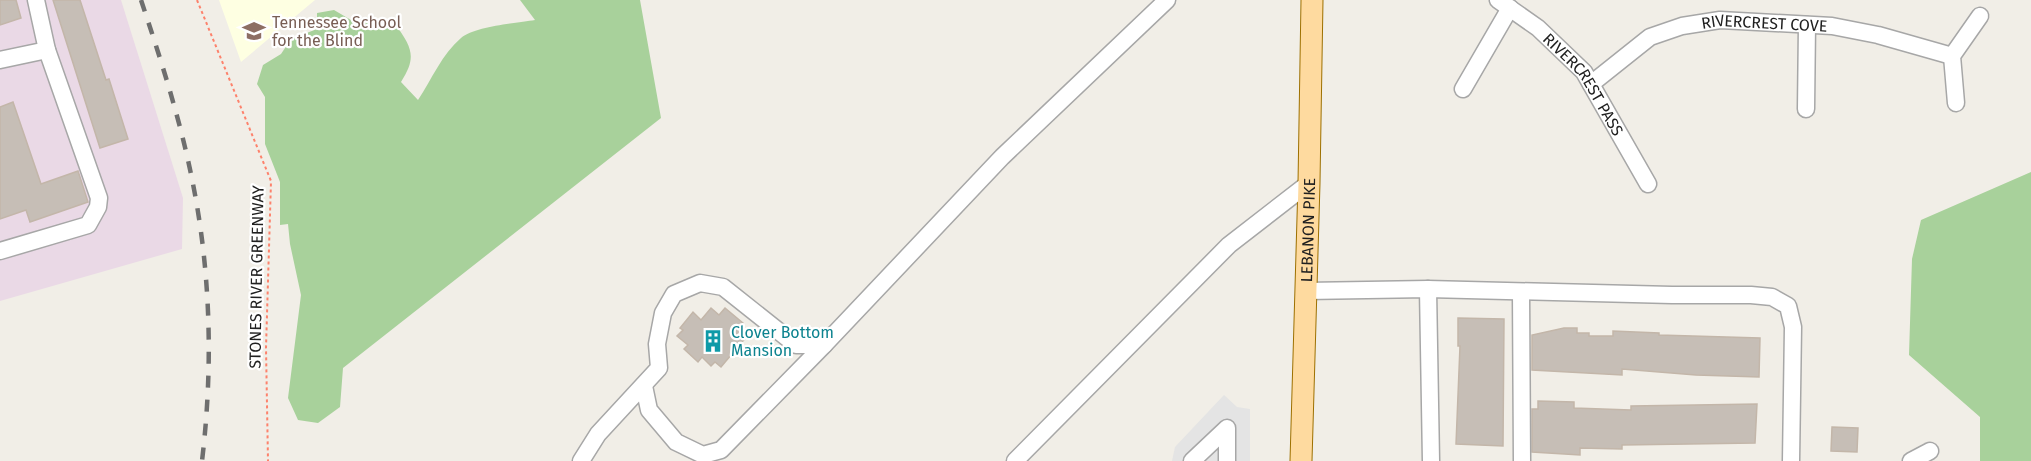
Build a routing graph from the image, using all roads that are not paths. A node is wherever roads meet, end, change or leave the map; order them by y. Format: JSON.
{"nodes":[{"id":1,"x":36,"y":0,"type":"edge"},
{"id":2,"x":1167,"y":0,"type":"edge"},
{"id":3,"x":1311,"y":0,"type":"edge"},
{"id":4,"x":1504,"y":4,"type":"edge"},
{"id":5,"x":1980,"y":16,"type":"dead end"},
{"id":6,"x":1807,"y":25,"type":"junction"},
{"id":7,"x":47,"y":50,"type":"junction"},
{"id":8,"x":1952,"y":56,"type":"junction"},
{"id":9,"x":0,"y":60,"type":"edge"},
{"id":10,"x":1591,"y":84,"type":"junction"},
{"id":11,"x":1463,"y":90,"type":"dead end"},
{"id":12,"x":1956,"y":103,"type":"dead end"},
{"id":13,"x":1806,"y":109,"type":"dead end"},
{"id":14,"x":1309,"y":183,"type":"junction"},
{"id":15,"x":1648,"y":184,"type":"dead end"},
{"id":16,"x":0,"y":251,"type":"edge"},
{"id":17,"x":1428,"y":289,"type":"junction"},
{"id":18,"x":1306,"y":291,"type":"junction"},
{"id":19,"x":1521,"y":292,"type":"junction"},
{"id":20,"x":824,"y":345,"type":"junction"},
{"id":21,"x":644,"y":386,"type":"junction"},
{"id":22,"x":1930,"y":451,"type":"dead end"},
{"id":23,"x":581,"y":461,"type":"edge"},
{"id":24,"x":1016,"y":461,"type":"edge"},
{"id":25,"x":1192,"y":461,"type":"edge"},
{"id":26,"x":1227,"y":461,"type":"edge"},
{"id":27,"x":1301,"y":461,"type":"edge"},
{"id":28,"x":1431,"y":461,"type":"edge"},
{"id":29,"x":1522,"y":461,"type":"edge"},
{"id":30,"x":1791,"y":461,"type":"edge"},
{"id":31,"x":1911,"y":461,"type":"edge"}],
"edges":[{"from":1,"to":7,"type":"street"},
{"from":2,"to":20,"type":"street"},
{"from":3,"to":14,"type":"main road","name":"LEBANON PIKE"},
{"from":4,"to":10,"type":"street","name":"RIVERCREST PASS"},
{"from":4,"to":11,"type":"street"},
{"from":5,"to":8,"type":"street"},
{"from":6,"to":8,"type":"street","name":"RIVERCREST COVE"},
{"from":6,"to":10,"type":"street","name":"RIVERCREST COVE"},
{"from":6,"to":13,"type":"street"},
{"from":7,"to":9,"type":"street"},
{"from":7,"to":16,"type":"street"},
{"from":8,"to":12,"type":"street"},
{"from":10,"to":15,"type":"street","name":"RIVERCREST PASS"},
{"from":14,"to":18,"type":"main road","name":"LEBANON PIKE"},
{"from":14,"to":24,"type":"street"},
{"from":17,"to":18,"type":"street"},
{"from":17,"to":19,"type":"street"},
{"from":17,"to":28,"type":"street"},
{"from":18,"to":27,"type":"main road","name":"LEBANON PIKE"},
{"from":19,"to":29,"type":"street"},
{"from":19,"to":30,"type":"street"},
{"from":20,"to":21,"type":"street"},
{"from":20,"to":21,"type":"street"},
{"from":21,"to":23,"type":"street"},
{"from":22,"to":31,"type":"street"},
{"from":25,"to":26,"type":"street"}]}
